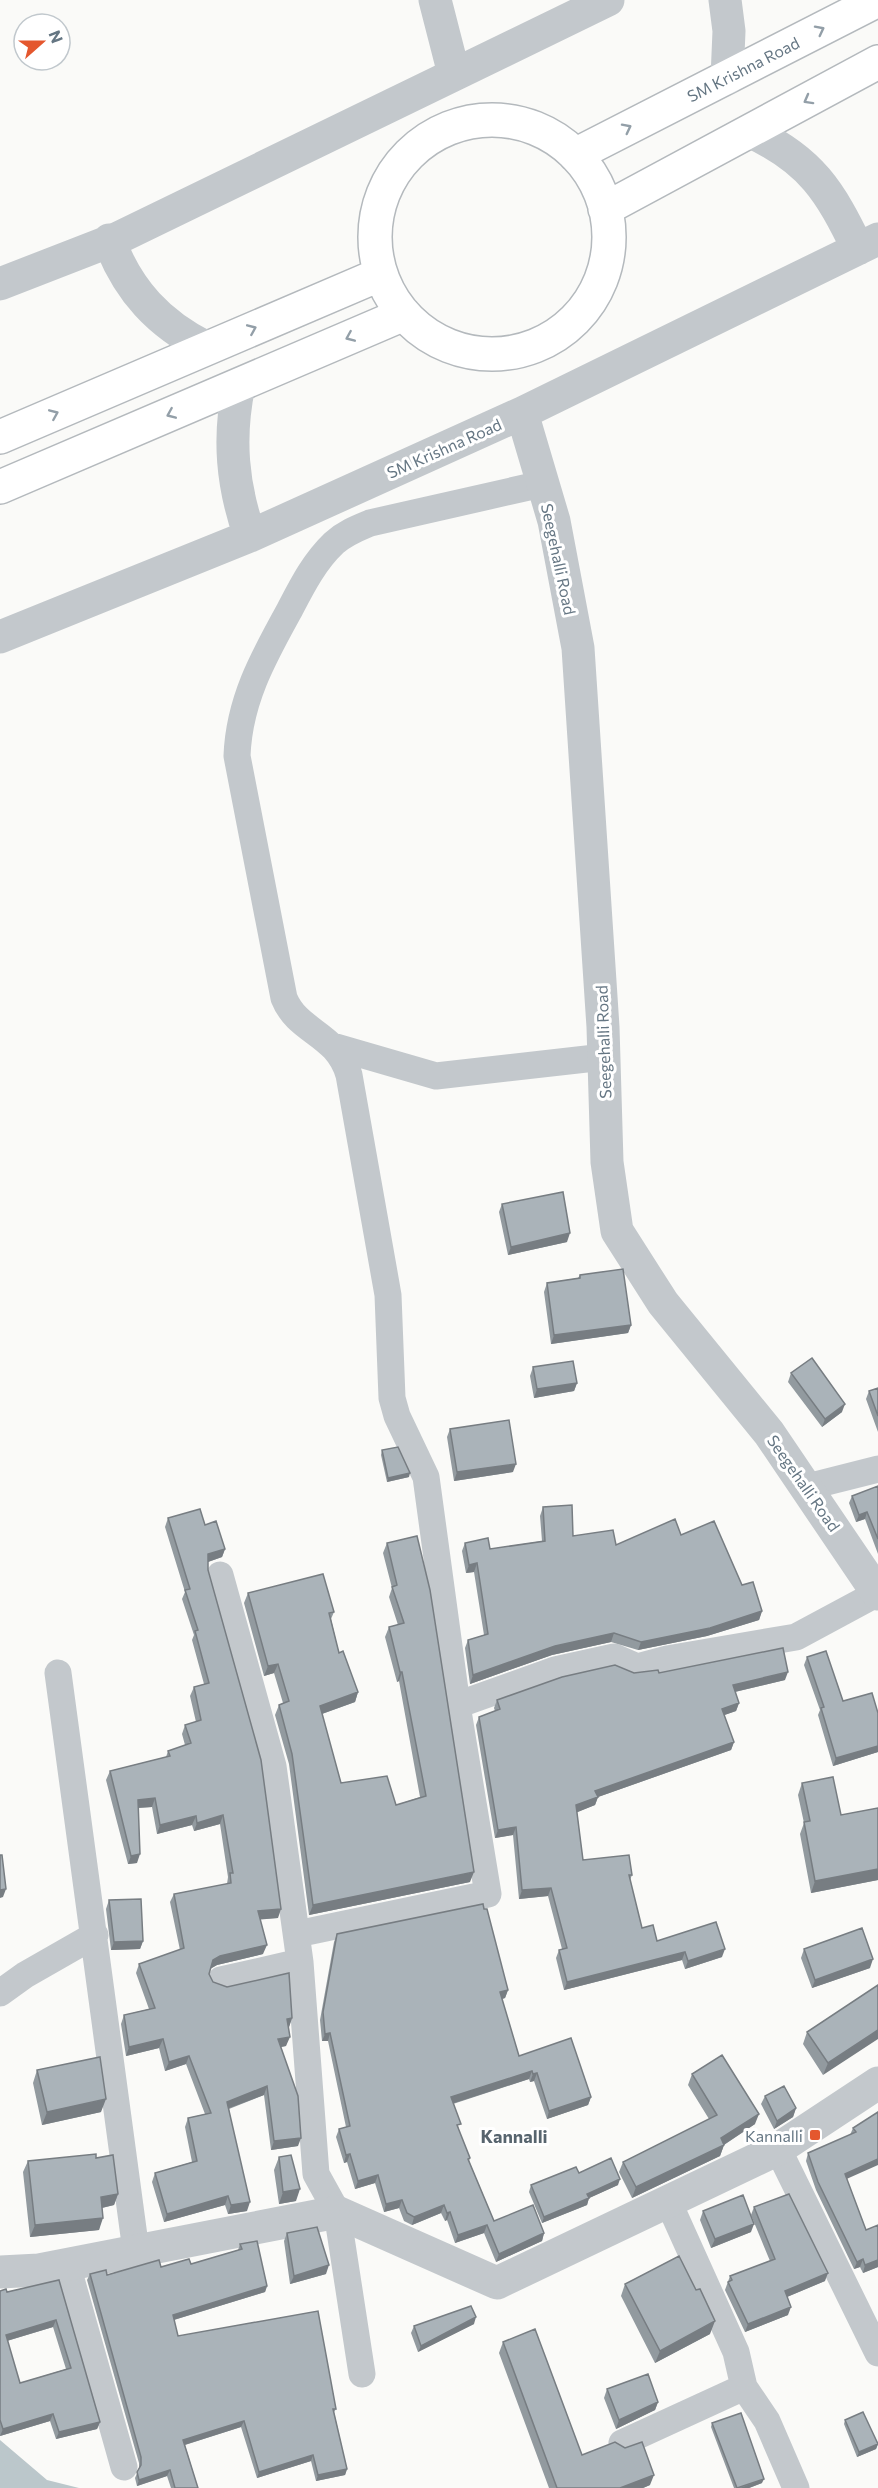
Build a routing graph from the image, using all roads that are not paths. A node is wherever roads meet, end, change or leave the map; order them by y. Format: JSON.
{"nodes":[{"id":1,"x":435,"y":0,"type":"edge"},
{"id":2,"x":608,"y":0,"type":"edge"},
{"id":3,"x":725,"y":0,"type":"edge"},
{"id":4,"x":878,"y":0,"type":"edge"},
{"id":5,"x":878,"y":62,"type":"edge"},
{"id":6,"x":454,"y":74,"type":"junction"},
{"id":7,"x":727,"y":78,"type":"junction"},
{"id":8,"x":751,"y":132,"type":"junction"},
{"id":9,"x":575,"y":155,"type":"junction"},
{"id":10,"x":605,"y":209,"type":"junction"},
{"id":11,"x":109,"y":240,"type":"junction"},
{"id":12,"x":868,"y":244,"type":"edge"},
{"id":13,"x":381,"y":274,"type":"junction"},
{"id":14,"x":0,"y":284,"type":"edge"},
{"id":15,"x":404,"y":314,"type":"junction"},
{"id":16,"x":207,"y":348,"type":"junction"},
{"id":17,"x":239,"y":385,"type":"junction"},
{"id":18,"x":522,"y":413,"type":"junction"},
{"id":19,"x":0,"y":437,"type":"edge"},
{"id":20,"x":542,"y":484,"type":"junction"},
{"id":21,"x":0,"y":487,"type":"edge"},
{"id":22,"x":250,"y":536,"type":"junction"},
{"id":23,"x":0,"y":636,"type":"edge"},
{"id":24,"x":336,"y":1047,"type":"junction"},
{"id":25,"x":604,"y":1057,"type":"junction"},
{"id":26,"x":878,"y":1469,"type":"edge"},
{"id":27,"x":807,"y":1487,"type":"junction"},
{"id":28,"x":220,"y":1575,"type":"dead end"},
{"id":29,"x":878,"y":1593,"type":"edge"},
{"id":30,"x":58,"y":1673,"type":"dead end"},
{"id":31,"x":457,"y":1705,"type":"junction"},
{"id":32,"x":297,"y":1934,"type":"junction"},
{"id":33,"x":95,"y":1935,"type":"junction"},
{"id":34,"x":300,"y":1962,"type":"junction"},
{"id":35,"x":221,"y":1980,"type":"dead end"},
{"id":36,"x":0,"y":1994,"type":"edge"},
{"id":37,"x":878,"y":2083,"type":"edge"},
{"id":38,"x":778,"y":2149,"type":"junction"},
{"id":39,"x":668,"y":2201,"type":"junction"},
{"id":40,"x":337,"y":2212,"type":"junction"},
{"id":41,"x":136,"y":2251,"type":"junction"},
{"id":42,"x":68,"y":2265,"type":"junction"},
{"id":43,"x":0,"y":2272,"type":"edge"},
{"id":44,"x":878,"y":2353,"type":"edge"},
{"id":45,"x":362,"y":2374,"type":"dead end"},
{"id":46,"x":744,"y":2387,"type":"junction"},
{"id":47,"x":622,"y":2443,"type":"edge"},
{"id":48,"x":124,"y":2467,"type":"dead end"},
{"id":49,"x":796,"y":2488,"type":"edge"}],
"edges":[{"from":1,"to":6,"type":"street"},
{"from":2,"to":6,"type":"street"},
{"from":3,"to":7,"type":"street"},
{"from":7,"to":4,"type":"highway","name":"SM Krishna Road","one_way":true},
{"from":5,"to":8,"type":"highway","one_way":true},
{"from":6,"to":11,"type":"street"},
{"from":9,"to":7,"type":"highway","name":"SM Krishna Road","one_way":true},
{"from":8,"to":10,"type":"highway"},
{"from":8,"to":12,"type":"street"},
{"from":9,"to":10,"type":"highway"},
{"from":9,"to":13,"type":"highway"},
{"from":10,"to":15,"type":"highway"},
{"from":11,"to":14,"type":"street"},
{"from":11,"to":16,"type":"street"},
{"from":12,"to":18,"type":"street","name":"SM Krishna Road"},
{"from":13,"to":15,"type":"highway"},
{"from":16,"to":13,"type":"highway","one_way":true},
{"from":15,"to":17,"type":"highway","one_way":true},
{"from":19,"to":16,"type":"highway","one_way":true},
{"from":17,"to":21,"type":"highway","one_way":true},
{"from":17,"to":22,"type":"street"},
{"from":18,"to":20,"type":"street","name":"Seegehalli Road"},
{"from":18,"to":22,"type":"street","name":"SM Krishna Road"},
{"from":20,"to":24,"type":"street"},
{"from":20,"to":25,"type":"street","name":"Seegehalli Road"},
{"from":22,"to":23,"type":"street","name":"SM Krishna Road"},
{"from":24,"to":25,"type":"street"},
{"from":24,"to":31,"type":"street"},
{"from":25,"to":27,"type":"street","name":"Seegehalli Road"},
{"from":26,"to":27,"type":"street"},
{"from":27,"to":29,"type":"street","name":"Seegehalli Road"},
{"from":28,"to":32,"type":"street"},
{"from":29,"to":31,"type":"street"},
{"from":30,"to":33,"type":"street"},
{"from":31,"to":32,"type":"street"},
{"from":32,"to":34,"type":"street"},
{"from":33,"to":36,"type":"street"},
{"from":33,"to":41,"type":"street"},
{"from":34,"to":35,"type":"street"},
{"from":34,"to":40,"type":"street"},
{"from":37,"to":38,"type":"street"},
{"from":38,"to":39,"type":"street"},
{"from":38,"to":44,"type":"street"},
{"from":39,"to":40,"type":"street"},
{"from":39,"to":46,"type":"street"},
{"from":40,"to":41,"type":"street"},
{"from":40,"to":45,"type":"street"},
{"from":41,"to":42,"type":"street"},
{"from":42,"to":43,"type":"street"},
{"from":42,"to":48,"type":"street"},
{"from":46,"to":47,"type":"street"},
{"from":46,"to":49,"type":"street"}]}
